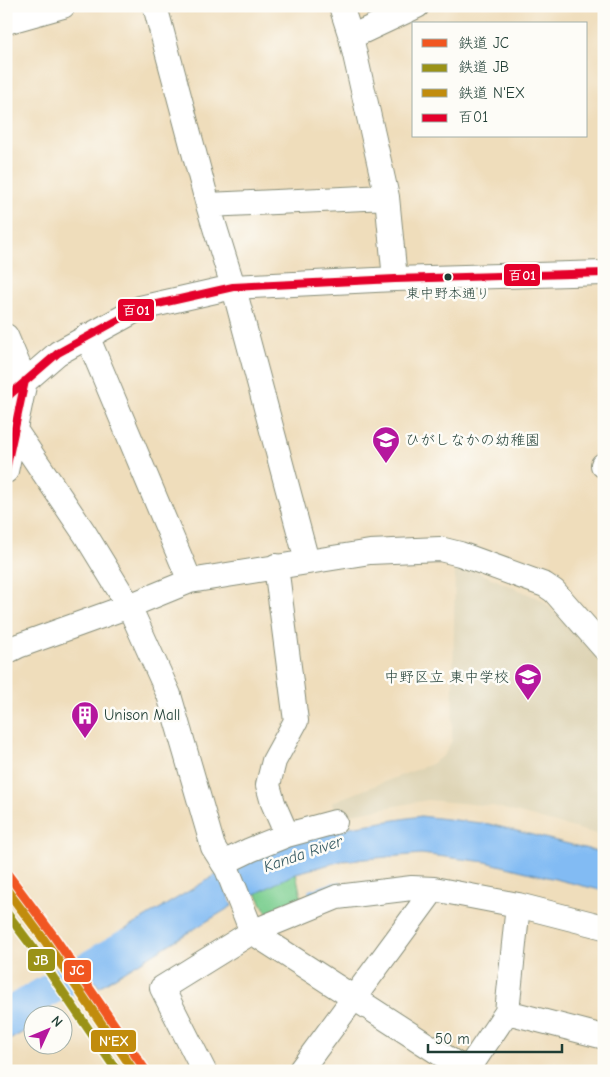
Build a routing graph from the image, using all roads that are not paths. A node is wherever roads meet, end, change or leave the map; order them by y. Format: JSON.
{"nodes":[{"id":1,"x":63,"y":6,"type":"edge"},
{"id":2,"x":155,"y":6,"type":"edge"},
{"id":3,"x":341,"y":6,"type":"edge"},
{"id":4,"x":417,"y":6,"type":"edge"},
{"id":5,"x":6,"y":22,"type":"edge"},
{"id":6,"x":350,"y":38,"type":"junction"},
{"id":7,"x":387,"y":197,"type":"junction"},
{"id":8,"x":208,"y":204,"type":"junction"},
{"id":9,"x":604,"y":273,"type":"edge"},
{"id":10,"x":395,"y":279,"type":"junction"},
{"id":11,"x":234,"y":287,"type":"junction"},
{"id":12,"x":6,"y":336,"type":"edge"},
{"id":13,"x":87,"y":336,"type":"junction"},
{"id":14,"x":25,"y":381,"type":"junction"},
{"id":15,"x":6,"y":398,"type":"edge"},
{"id":16,"x":15,"y":430,"type":"junction"},
{"id":17,"x":6,"y":471,"type":"edge"},
{"id":18,"x":307,"y":561,"type":"junction"},
{"id":19,"x":276,"y":566,"type":"junction"},
{"id":20,"x":190,"y":581,"type":"junction"},
{"id":21,"x":129,"y":606,"type":"junction"},
{"id":22,"x":604,"y":648,"type":"edge"},
{"id":23,"x":6,"y":652,"type":"edge"},
{"id":24,"x":335,"y":822,"type":"dead end"},
{"id":25,"x":288,"y":835,"type":"junction"},
{"id":26,"x":225,"y":866,"type":"junction"},
{"id":27,"x":434,"y":889,"type":"junction"},
{"id":28,"x":518,"y":905,"type":"junction"},
{"id":29,"x":604,"y":927,"type":"edge"},
{"id":30,"x":252,"y":932,"type":"junction"},
{"id":31,"x":354,"y":998,"type":"junction"},
{"id":32,"x":507,"y":1012,"type":"junction"},
{"id":33,"x":604,"y":1037,"type":"edge"},
{"id":34,"x":204,"y":1071,"type":"edge"},
{"id":35,"x":300,"y":1071,"type":"edge"},
{"id":36,"x":467,"y":1071,"type":"edge"}],
"edges":[{"from":1,"to":5,"type":"street"},
{"from":2,"to":8,"type":"street"},
{"from":3,"to":6,"type":"street"},
{"from":4,"to":6,"type":"street"},
{"from":6,"to":7,"type":"street"},
{"from":7,"to":8,"type":"street"},
{"from":7,"to":10,"type":"street"},
{"from":8,"to":11,"type":"street"},
{"from":9,"to":10,"type":"street"},
{"from":10,"to":11,"type":"street"},
{"from":11,"to":13,"type":"street"},
{"from":11,"to":18,"type":"street"},
{"from":12,"to":14,"type":"street"},
{"from":13,"to":14,"type":"street"},
{"from":13,"to":20,"type":"street"},
{"from":14,"to":15,"type":"street"},
{"from":14,"to":16,"type":"street"},
{"from":16,"to":17,"type":"street"},
{"from":16,"to":21,"type":"street"},
{"from":18,"to":19,"type":"street"},
{"from":18,"to":22,"type":"street"},
{"from":19,"to":20,"type":"street"},
{"from":19,"to":25,"type":"street"},
{"from":20,"to":21,"type":"street"},
{"from":21,"to":23,"type":"street"},
{"from":21,"to":26,"type":"street"},
{"from":24,"to":25,"type":"street"},
{"from":25,"to":26,"type":"street"},
{"from":26,"to":30,"type":"street"},
{"from":27,"to":28,"type":"street"},
{"from":27,"to":30,"type":"street"},
{"from":27,"to":31,"type":"street"},
{"from":28,"to":29,"type":"street"},
{"from":28,"to":32,"type":"street"},
{"from":30,"to":31,"type":"street"},
{"from":30,"to":34,"type":"street"},
{"from":31,"to":35,"type":"street"},
{"from":31,"to":36,"type":"street"},
{"from":32,"to":33,"type":"street"},
{"from":32,"to":36,"type":"street"}]}
